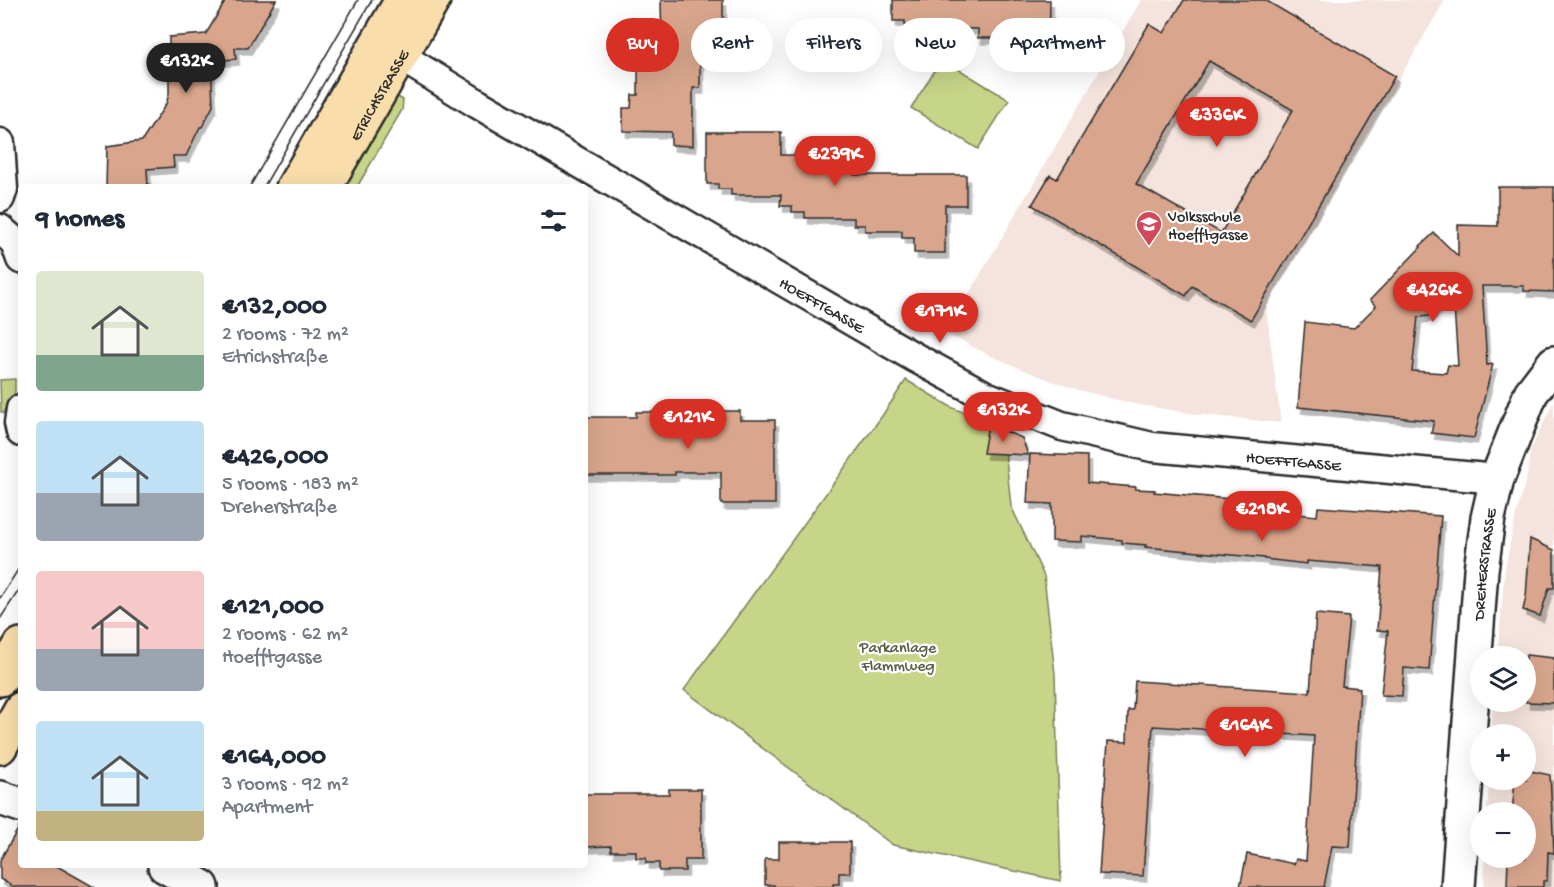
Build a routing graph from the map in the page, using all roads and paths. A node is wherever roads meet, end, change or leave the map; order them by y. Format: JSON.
{"nodes":[{"id":1,"x":402,"y":0,"type":"edge"},
{"id":2,"x":433,"y":0,"type":"edge"},
{"id":3,"x":400,"y":56,"type":"junction"},
{"id":4,"x":0,"y":143,"type":"edge"},
{"id":5,"x":295,"y":184,"type":"edge"},
{"id":6,"x":326,"y":184,"type":"edge"},
{"id":7,"x":0,"y":198,"type":"edge"},
{"id":8,"x":0,"y":229,"type":"edge"},
{"id":9,"x":18,"y":250,"type":"edge"},
{"id":10,"x":1554,"y":363,"type":"edge"},
{"id":11,"x":1497,"y":479,"type":"junction"},
{"id":12,"x":18,"y":650,"type":"edge"},
{"id":13,"x":0,"y":679,"type":"edge"},
{"id":14,"x":18,"y":714,"type":"edge"},
{"id":15,"x":0,"y":747,"type":"edge"},
{"id":16,"x":0,"y":798,"type":"edge"},
{"id":17,"x":18,"y":804,"type":"edge"},
{"id":18,"x":169,"y":868,"type":"edge"},
{"id":19,"x":202,"y":887,"type":"edge"},
{"id":20,"x":1458,"y":887,"type":"edge"}],
"edges":[{"from":1,"to":5,"type":"main road","name":"ETRICHSTRASSE"},
{"from":2,"to":3,"type":"main road","name":"ETRICHSTRASSE"},
{"from":3,"to":6,"type":"main road","name":"ETRICHSTRASSE"},
{"from":3,"to":11,"type":"street","name":"HOEFFTGASSE"},
{"from":4,"to":7,"type":"street"},
{"from":8,"to":9,"type":"street"},
{"from":10,"to":11,"type":"street","name":"DREHERSTRASSE"},
{"from":11,"to":20,"type":"street","name":"DREHERSTRASSE"},
{"from":12,"to":13,"type":"main road"},
{"from":14,"to":15,"type":"main road"},
{"from":16,"to":17,"type":"street"},
{"from":18,"to":19,"type":"street"}]}
